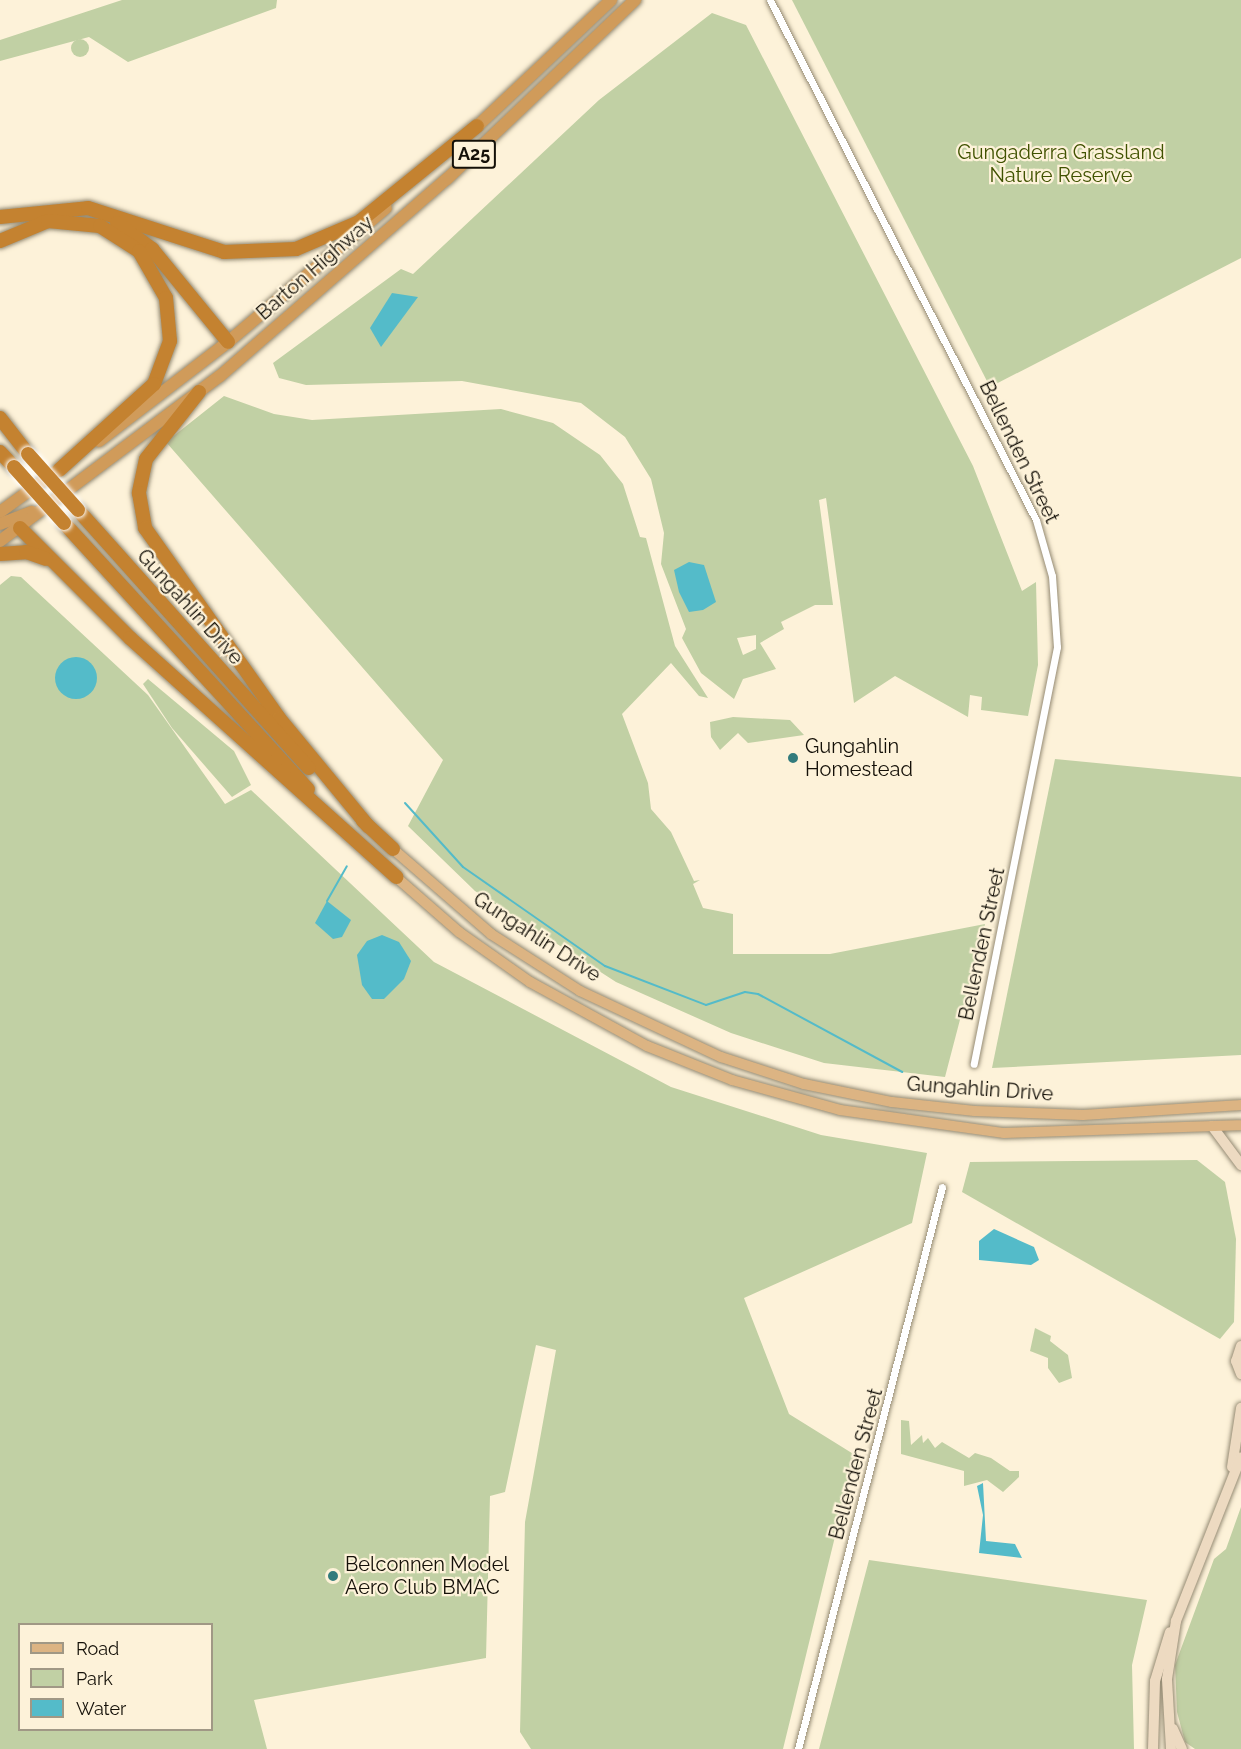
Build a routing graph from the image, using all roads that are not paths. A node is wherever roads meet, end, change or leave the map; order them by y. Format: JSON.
{"nodes":[{"id":1,"x":611,"y":0,"type":"edge"},
{"id":2,"x":635,"y":0,"type":"edge"},
{"id":3,"x":770,"y":0,"type":"edge"},
{"id":4,"x":477,"y":126,"type":"junction"},
{"id":5,"x":70,"y":207,"type":"junction"},
{"id":6,"x":0,"y":217,"type":"edge"},
{"id":7,"x":0,"y":241,"type":"edge"},
{"id":8,"x":228,"y":342,"type":"junction"},
{"id":9,"x":224,"y":371,"type":"junction"},
{"id":10,"x":199,"y":392,"type":"junction"},
{"id":11,"x":0,"y":418,"type":"edge"},
{"id":12,"x":0,"y":425,"type":"edge"},
{"id":13,"x":0,"y":452,"type":"edge"},
{"id":14,"x":28,"y":454,"type":"junction"},
{"id":15,"x":59,"y":470,"type":"junction"},
{"id":16,"x":21,"y":496,"type":"junction"},
{"id":17,"x":0,"y":512,"type":"edge"},
{"id":18,"x":0,"y":524,"type":"edge"},
{"id":19,"x":18,"y":524,"type":"junction"},
{"id":20,"x":0,"y":541,"type":"edge"},
{"id":21,"x":0,"y":554,"type":"edge"},
{"id":22,"x":59,"y":570,"type":"junction"},
{"id":23,"x":368,"y":826,"type":"junction"},
{"id":24,"x":393,"y":849,"type":"joint"},
{"id":25,"x":396,"y":877,"type":"junction"},
{"id":26,"x":974,"y":1064,"type":"dead end"},
{"id":27,"x":1241,"y":1105,"type":"edge"},
{"id":28,"x":1212,"y":1126,"type":"junction"},
{"id":29,"x":1240,"y":1127,"type":"edge"},
{"id":30,"x":1241,"y":1165,"type":"edge"},
{"id":31,"x":942,"y":1187,"type":"dead end"},
{"id":32,"x":1241,"y":1346,"type":"edge"},
{"id":33,"x":1241,"y":1374,"type":"edge"},
{"id":34,"x":1241,"y":1408,"type":"edge"},
{"id":35,"x":1241,"y":1457,"type":"edge"},
{"id":36,"x":1230,"y":1479,"type":"junction"},
{"id":37,"x":1176,"y":1621,"type":"junction"},
{"id":38,"x":1168,"y":1712,"type":"junction"},
{"id":39,"x":798,"y":1749,"type":"edge"},
{"id":40,"x":1153,"y":1749,"type":"edge"},
{"id":41,"x":1171,"y":1749,"type":"edge"},
{"id":42,"x":1182,"y":1749,"type":"edge"}],
"edges":[{"from":1,"to":4,"type":"highway","name":"Barton Highway","number":"A25"},
{"from":2,"to":9,"type":"highway","name":"Barton Highway","number":"A25"},
{"from":3,"to":26,"type":"street","name":"Bellenden Street"},
{"from":4,"to":5,"type":"highway"},
{"from":4,"to":8,"type":"highway","name":"Barton Highway","number":"A25"},
{"from":5,"to":6,"type":"highway"},
{"from":5,"to":8,"type":"highway"},
{"from":7,"to":15,"type":"highway"},
{"from":8,"to":9,"type":"highway"},
{"from":8,"to":15,"type":"highway","name":"Barton Highway","number":"A25"},
{"from":9,"to":10,"type":"highway","name":"Barton Highway","number":"A25"},
{"from":10,"to":19,"type":"highway","name":"Barton Highway","number":"A25"},
{"from":10,"to":23,"type":"highway"},
{"from":11,"to":14,"type":"highway"},
{"from":12,"to":14,"type":"highway","name":"Gungahlin Drive"},
{"from":13,"to":25,"type":"highway","name":"Gungahlin Drive","bridge":true},
{"from":14,"to":23,"type":"highway","name":"Gungahlin Drive","bridge":true},
{"from":15,"to":16,"type":"highway","name":"Barton Highway","number":"A25"},
{"from":16,"to":17,"type":"highway","name":"Barton Highway","number":"A25"},
{"from":16,"to":19,"type":"highway"},
{"from":18,"to":19,"type":"highway"},
{"from":19,"to":20,"type":"highway","name":"Barton Highway","number":"A25"},
{"from":19,"to":22,"type":"highway"},
{"from":21,"to":22,"type":"highway"},
{"from":22,"to":25,"type":"highway"},
{"from":23,"to":24,"type":"highway","name":"Gungahlin Drive"},
{"from":24,"to":27,"type":"main road","name":"Gungahlin Drive"},
{"from":25,"to":28,"type":"main road","name":"Gungahlin Drive"},
{"from":27,"to":29,"type":"main road"},
{"from":28,"to":29,"type":"main road","name":"Gungahlin Drive"},
{"from":28,"to":30,"type":"main road"},
{"from":31,"to":39,"type":"street","name":"Bellenden Street"},
{"from":32,"to":33,"type":"main road"},
{"from":34,"to":36,"type":"main road"},
{"from":35,"to":36,"type":"main road"},
{"from":36,"to":37,"type":"main road"},
{"from":37,"to":38,"type":"main road"},
{"from":37,"to":40,"type":"main road"},
{"from":38,"to":41,"type":"main road"},
{"from":38,"to":42,"type":"main road"}]}
